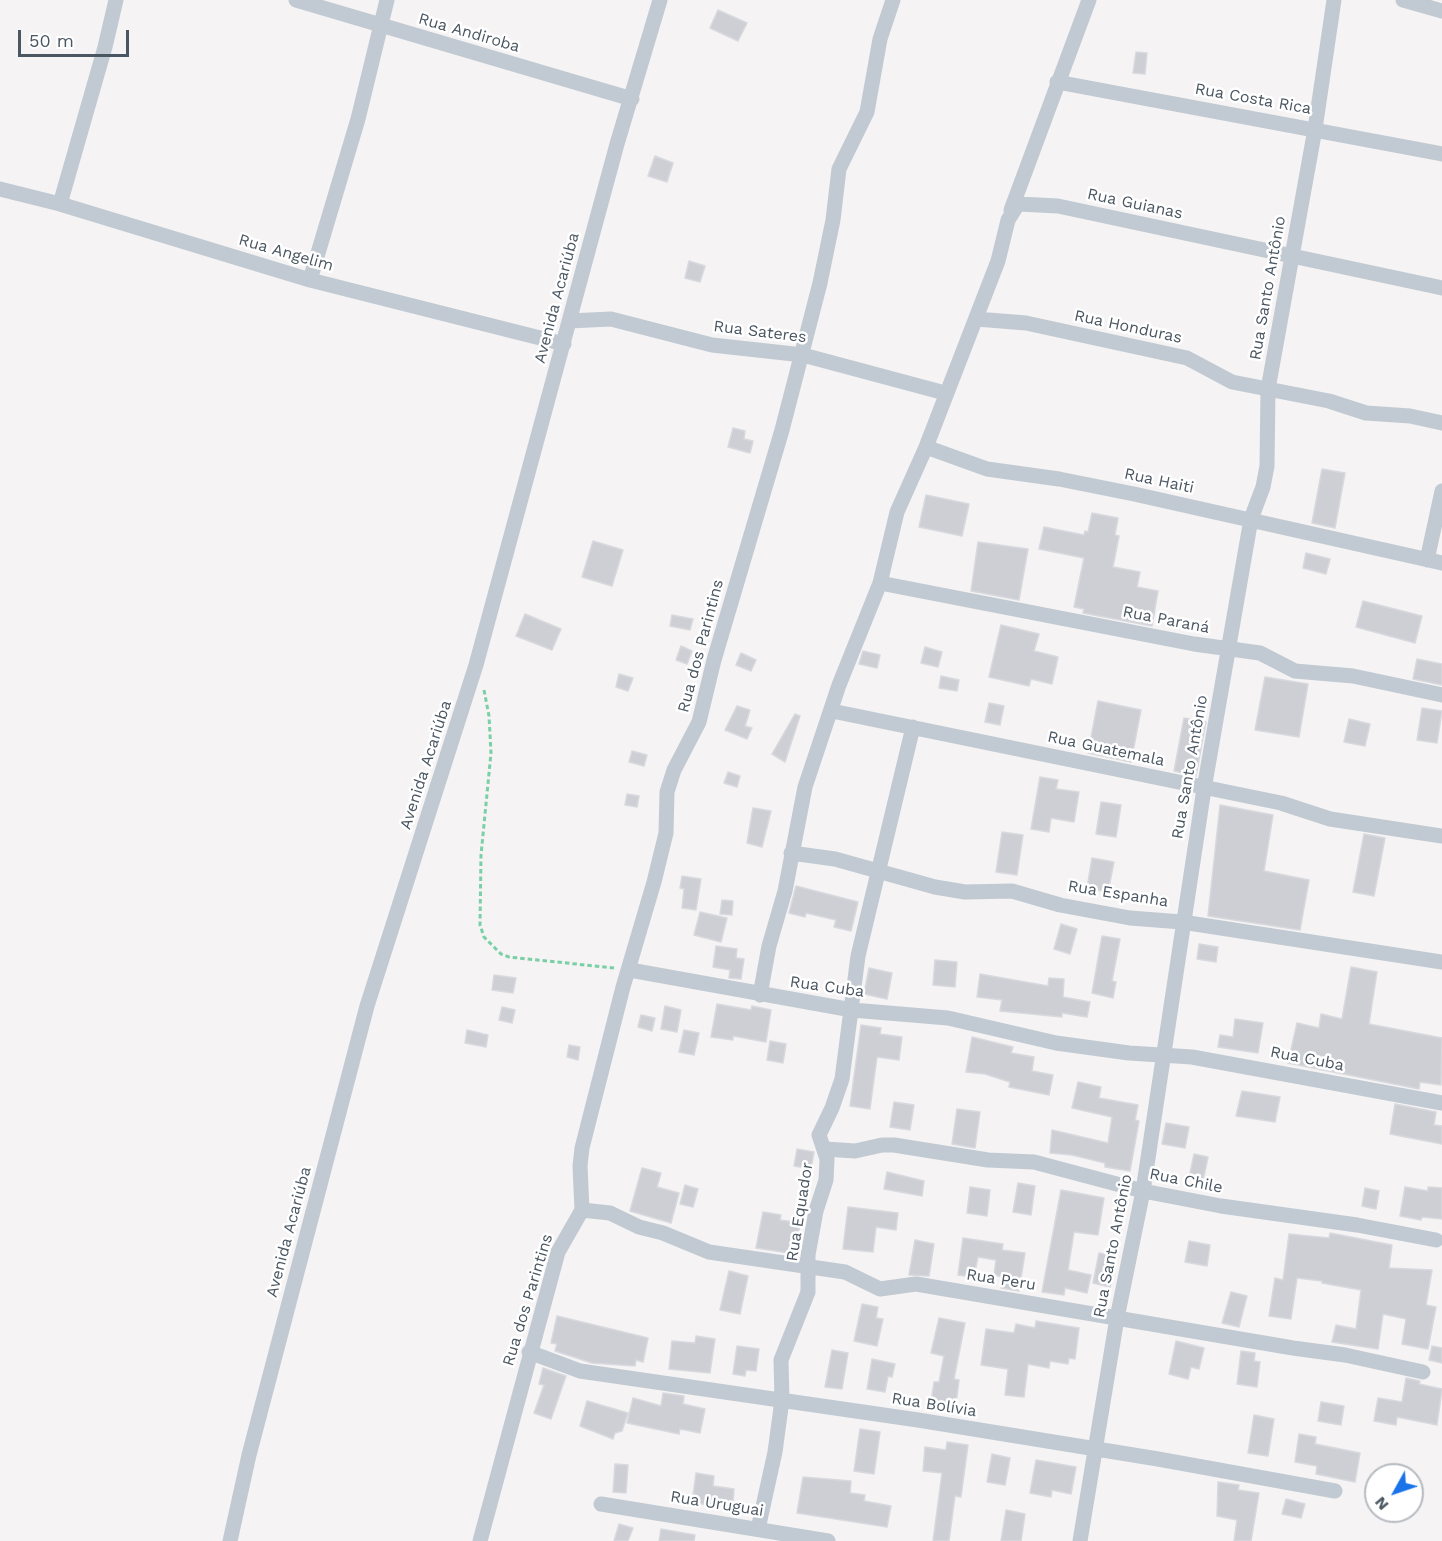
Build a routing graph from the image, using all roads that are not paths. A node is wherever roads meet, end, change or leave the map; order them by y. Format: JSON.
{"nodes":[{"id":1,"x":116,"y":0,"type":"edge"},
{"id":2,"x":296,"y":0,"type":"edge"},
{"id":3,"x":387,"y":0,"type":"edge"},
{"id":4,"x":660,"y":0,"type":"edge"},
{"id":5,"x":893,"y":0,"type":"edge"},
{"id":6,"x":1089,"y":0,"type":"edge"},
{"id":7,"x":1334,"y":0,"type":"edge"},
{"id":8,"x":1403,"y":0,"type":"edge"},
{"id":9,"x":1442,"y":11,"type":"edge"},
{"id":10,"x":379,"y":25,"type":"junction"},
{"id":11,"x":1057,"y":82,"type":"junction"},
{"id":12,"x":632,"y":99,"type":"junction"},
{"id":13,"x":1315,"y":129,"type":"junction"},
{"id":14,"x":1442,"y":154,"type":"edge"},
{"id":15,"x":0,"y":189,"type":"edge"},
{"id":16,"x":60,"y":204,"type":"junction"},
{"id":17,"x":1011,"y":210,"type":"junction"},
{"id":18,"x":1292,"y":257,"type":"junction"},
{"id":19,"x":310,"y":280,"type":"junction"},
{"id":20,"x":1442,"y":288,"type":"edge"},
{"id":21,"x":976,"y":319,"type":"junction"},
{"id":22,"x":569,"y":321,"type":"junction"},
{"id":23,"x":564,"y":344,"type":"junction"},
{"id":24,"x":803,"y":354,"type":"junction"},
{"id":25,"x":1268,"y":389,"type":"junction"},
{"id":26,"x":945,"y":393,"type":"junction"},
{"id":27,"x":1442,"y":423,"type":"edge"},
{"id":28,"x":926,"y":447,"type":"junction"},
{"id":29,"x":1442,"y":491,"type":"edge"},
{"id":30,"x":1251,"y":519,"type":"junction"},
{"id":31,"x":1434,"y":562,"type":"edge"},
{"id":32,"x":880,"y":583,"type":"junction"},
{"id":33,"x":1230,"y":650,"type":"junction"},
{"id":34,"x":1442,"y":695,"type":"edge"},
{"id":35,"x":832,"y":711,"type":"junction"},
{"id":36,"x":913,"y":727,"type":"junction"},
{"id":37,"x":1204,"y":789,"type":"junction"},
{"id":38,"x":1442,"y":836,"type":"edge"},
{"id":39,"x":791,"y":853,"type":"junction"},
{"id":40,"x":878,"y":870,"type":"junction"},
{"id":41,"x":1182,"y":922,"type":"junction"},
{"id":42,"x":1442,"y":962,"type":"edge"},
{"id":43,"x":630,"y":970,"type":"junction"},
{"id":44,"x":760,"y":995,"type":"junction"},
{"id":45,"x":852,"y":1010,"type":"junction"},
{"id":46,"x":1162,"y":1055,"type":"junction"},
{"id":47,"x":1442,"y":1103,"type":"edge"},
{"id":48,"x":825,"y":1149,"type":"junction"},
{"id":49,"x":1143,"y":1191,"type":"junction"},
{"id":50,"x":582,"y":1210,"type":"junction"},
{"id":51,"x":1436,"y":1240,"type":"dead end"},
{"id":52,"x":808,"y":1266,"type":"junction"},
{"id":53,"x":1117,"y":1318,"type":"junction"},
{"id":54,"x":529,"y":1352,"type":"junction"},
{"id":55,"x":1423,"y":1372,"type":"dead end"},
{"id":56,"x":782,"y":1400,"type":"junction"},
{"id":57,"x":1095,"y":1450,"type":"junction"},
{"id":58,"x":1335,"y":1491,"type":"dead end"},
{"id":59,"x":600,"y":1504,"type":"dead end"},
{"id":60,"x":758,"y":1529,"type":"junction"},
{"id":61,"x":230,"y":1541,"type":"edge"},
{"id":62,"x":480,"y":1541,"type":"edge"},
{"id":63,"x":828,"y":1541,"type":"edge"},
{"id":64,"x":1080,"y":1541,"type":"edge"}],
"edges":[{"from":1,"to":16,"type":"street"},
{"from":2,"to":10,"type":"street","name":"Rua Andiroba"},
{"from":3,"to":10,"type":"street"},
{"from":4,"to":12,"type":"street","name":"Avenida Acariúba"},
{"from":5,"to":24,"type":"street","name":"Rua dos Parintins"},
{"from":6,"to":11,"type":"street"},
{"from":7,"to":13,"type":"street","name":"Rua Santo Antônio"},
{"from":8,"to":9,"type":"street"},
{"from":10,"to":12,"type":"street","name":"Rua Andiroba"},
{"from":10,"to":19,"type":"street"},
{"from":11,"to":13,"type":"street","name":"Rua Costa Rica"},
{"from":11,"to":17,"type":"street"},
{"from":12,"to":22,"type":"street","name":"Avenida Acariúba"},
{"from":13,"to":14,"type":"street","name":"Rua Costa Rica"},
{"from":13,"to":18,"type":"street","name":"Rua Santo Antônio"},
{"from":15,"to":16,"type":"street","name":"Rua Angelim"},
{"from":16,"to":19,"type":"street","name":"Rua Angelim"},
{"from":17,"to":18,"type":"street","name":"Rua Guianas"},
{"from":17,"to":21,"type":"street"},
{"from":18,"to":20,"type":"street","name":"Rua Guianas"},
{"from":18,"to":25,"type":"street","name":"Rua Santo Antônio"},
{"from":19,"to":23,"type":"street","name":"Rua Angelim"},
{"from":21,"to":25,"type":"street","name":"Rua Honduras"},
{"from":21,"to":26,"type":"street"},
{"from":22,"to":23,"type":"street","name":"Avenida Acariúba"},
{"from":22,"to":24,"type":"street","name":"Rua Sateres"},
{"from":23,"to":61,"type":"street","name":"Avenida Acariúba"},
{"from":24,"to":26,"type":"street","name":"Rua Sateres"},
{"from":24,"to":43,"type":"street","name":"Rua dos Parintins"},
{"from":25,"to":27,"type":"street","name":"Rua Honduras"},
{"from":25,"to":30,"type":"street","name":"Rua Santo Antônio"},
{"from":26,"to":28,"type":"street"},
{"from":28,"to":30,"type":"street","name":"Rua Haiti"},
{"from":28,"to":32,"type":"street"},
{"from":29,"to":31,"type":"street"},
{"from":30,"to":31,"type":"street","name":"Rua Haiti"},
{"from":30,"to":33,"type":"street","name":"Rua Santo Antônio"},
{"from":32,"to":33,"type":"street","name":"Rua Paraná"},
{"from":32,"to":35,"type":"street"},
{"from":33,"to":34,"type":"street","name":"Rua Paraná"},
{"from":33,"to":37,"type":"street","name":"Rua Santo Antônio"},
{"from":35,"to":36,"type":"street","name":"Rua Guatemala"},
{"from":35,"to":39,"type":"street"},
{"from":36,"to":37,"type":"street","name":"Rua Guatemala"},
{"from":36,"to":40,"type":"street","name":"Rua Equador"},
{"from":37,"to":38,"type":"street","name":"Rua Guatemala"},
{"from":37,"to":41,"type":"street","name":"Rua Santo Antônio"},
{"from":39,"to":40,"type":"street","name":"Rua Espanha"},
{"from":39,"to":44,"type":"street"},
{"from":40,"to":41,"type":"street","name":"Rua Espanha"},
{"from":40,"to":45,"type":"street","name":"Rua Equador"},
{"from":41,"to":42,"type":"street","name":"Rua Espanha"},
{"from":41,"to":46,"type":"street","name":"Rua Santo Antônio"},
{"from":43,"to":44,"type":"street","name":"Rua Cuba"},
{"from":43,"to":50,"type":"street","name":"Rua dos Parintins"},
{"from":44,"to":45,"type":"street","name":"Rua Cuba"},
{"from":45,"to":46,"type":"street","name":"Rua Cuba"},
{"from":45,"to":48,"type":"street","name":"Rua Equador"},
{"from":46,"to":47,"type":"street","name":"Rua Cuba"},
{"from":46,"to":49,"type":"street","name":"Rua Santo Antônio"},
{"from":48,"to":49,"type":"street","name":"Rua Chile"},
{"from":48,"to":52,"type":"street","name":"Rua Equador"},
{"from":49,"to":51,"type":"street","name":"Rua Chile"},
{"from":49,"to":53,"type":"street","name":"Rua Santo Antônio"},
{"from":50,"to":52,"type":"street","name":"Rua Peru"},
{"from":50,"to":54,"type":"street","name":"Rua dos Parintins"},
{"from":52,"to":53,"type":"street","name":"Rua Peru"},
{"from":52,"to":56,"type":"street","name":"Rua Equador"},
{"from":53,"to":55,"type":"street","name":"Rua Peru"},
{"from":53,"to":57,"type":"street","name":"Rua Santo Antônio"},
{"from":54,"to":56,"type":"street","name":"Rua Bolívia"},
{"from":54,"to":62,"type":"street","name":"Rua dos Parintins"},
{"from":56,"to":57,"type":"street","name":"Rua Bolívia"},
{"from":56,"to":60,"type":"street","name":"Rua Equador"},
{"from":57,"to":58,"type":"street","name":"Rua Bolívia"},
{"from":57,"to":64,"type":"street","name":"Rua Santo Antônio"},
{"from":59,"to":60,"type":"street","name":"Rua Uruguai"},
{"from":60,"to":63,"type":"street","name":"Rua Uruguai"}]}
